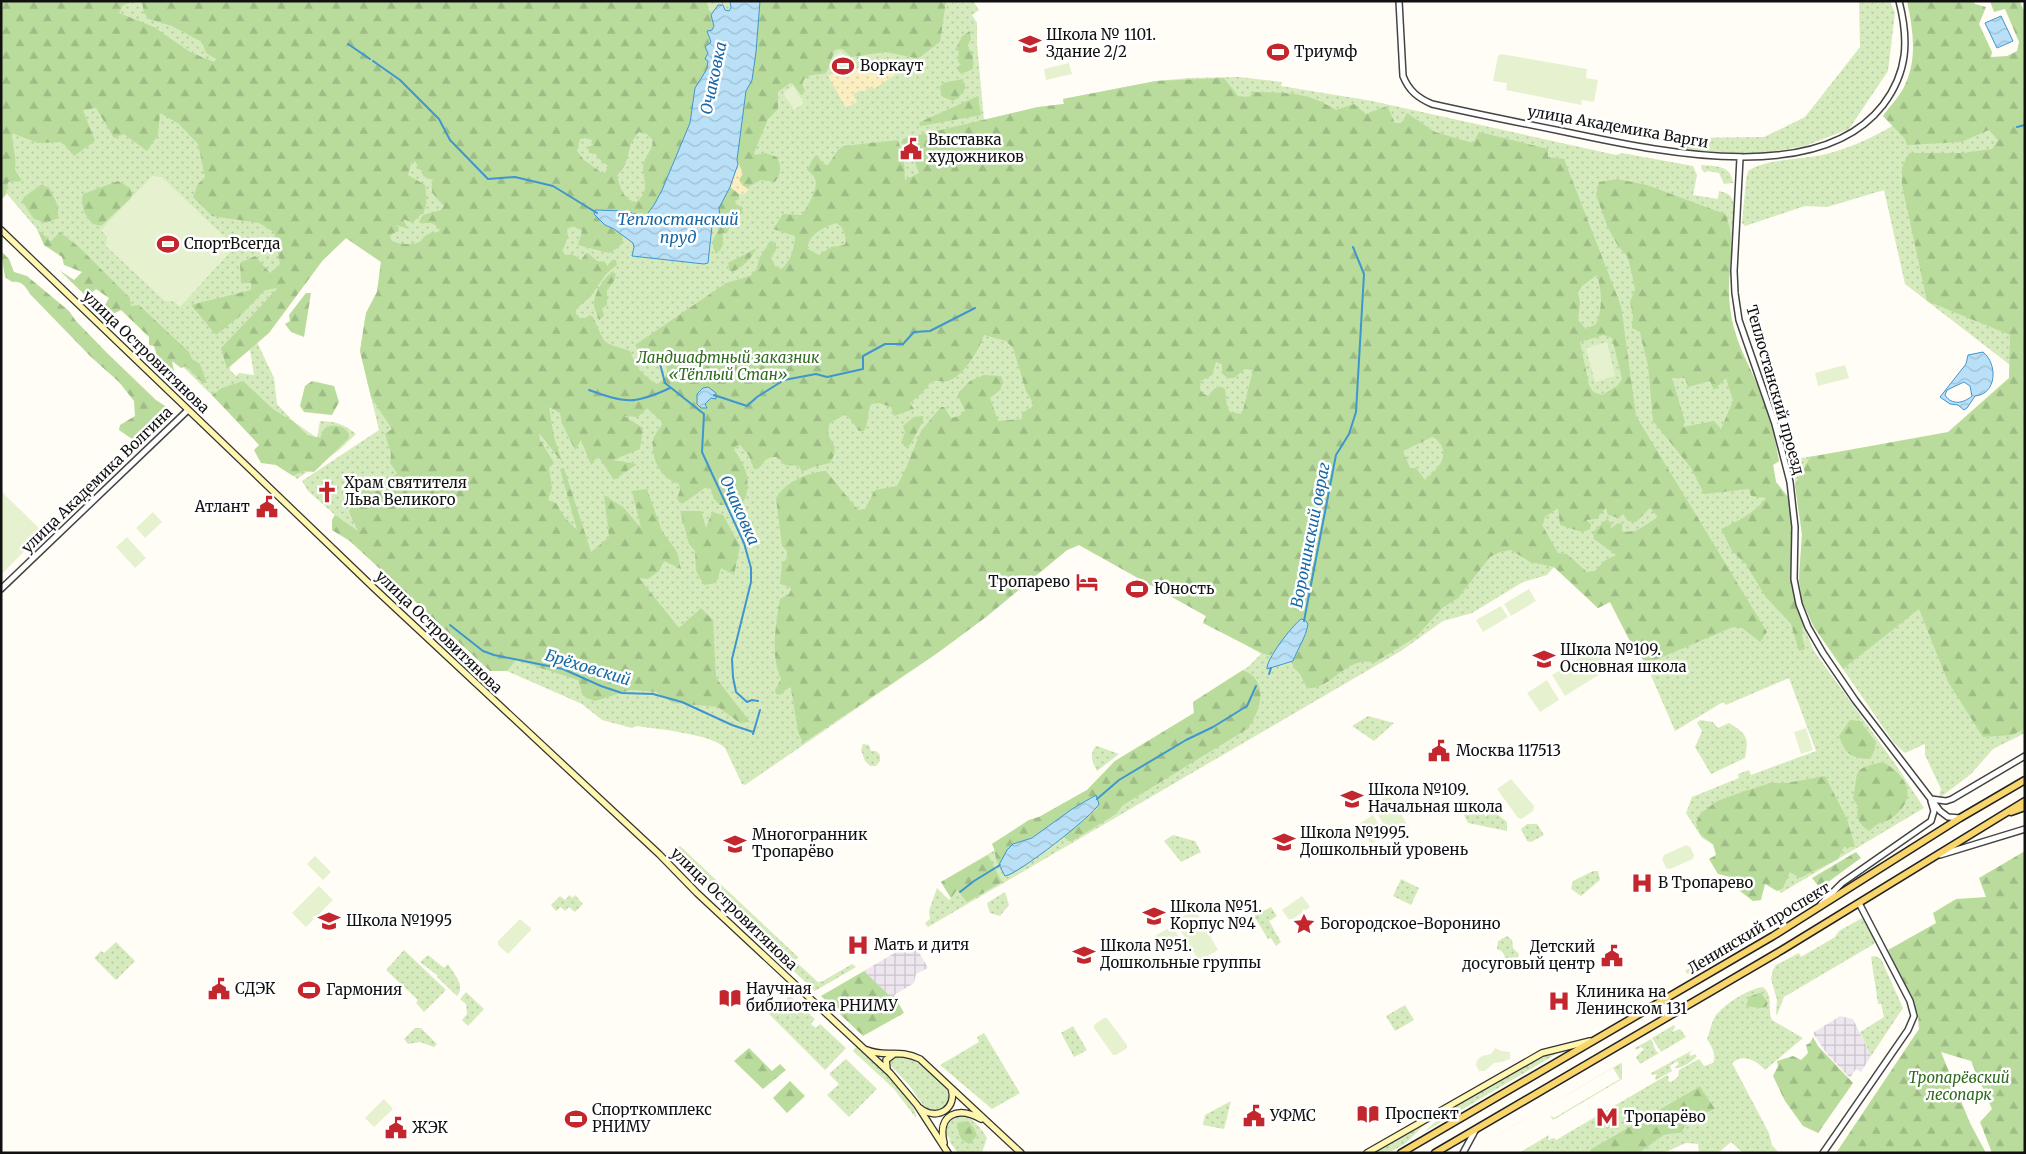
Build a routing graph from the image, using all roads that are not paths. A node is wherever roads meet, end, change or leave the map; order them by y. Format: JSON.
{"nodes":[{"id":1,"x":1399,"y":1,"type":"edge"},
{"id":2,"x":1899,"y":1,"type":"edge"},
{"id":3,"x":1740,"y":158,"type":"junction"},
{"id":4,"x":1,"y":230,"type":"edge"},
{"id":5,"x":188,"y":410,"type":"junction"},
{"id":6,"x":1,"y":589,"type":"edge"},
{"id":7,"x":2025,"y":756,"type":"edge"},
{"id":8,"x":2025,"y":780,"type":"edge"},
{"id":9,"x":1930,"y":798,"type":"junction"},
{"id":10,"x":2025,"y":800,"type":"edge"},
{"id":11,"x":2025,"y":807,"type":"edge"},
{"id":12,"x":1998,"y":816,"type":"junction"},
{"id":13,"x":1960,"y":818,"type":"junction"},
{"id":14,"x":2025,"y":829,"type":"edge"},
{"id":15,"x":1932,"y":857,"type":"junction"},
{"id":16,"x":1859,"y":903,"type":"junction"},
{"id":17,"x":1816,"y":910,"type":"junction"},
{"id":18,"x":1593,"y":1041,"type":"junction"},
{"id":19,"x":863,"y":1047,"type":"junction"},
{"id":20,"x":906,"y":1053,"type":"junction"},
{"id":21,"x":890,"y":1073,"type":"junction"},
{"id":22,"x":950,"y":1086,"type":"junction"},
{"id":23,"x":917,"y":1105,"type":"junction"},
{"id":24,"x":989,"y":1124,"type":"junction"},
{"id":25,"x":1476,"y":1129,"type":"junction"},
{"id":26,"x":947,"y":1150,"type":"edge"},
{"id":27,"x":1437,"y":1152,"type":"edge"},
{"id":28,"x":1021,"y":1153,"type":"edge"},
{"id":29,"x":1368,"y":1153,"type":"edge"},
{"id":30,"x":1400,"y":1153,"type":"edge"},
{"id":31,"x":1463,"y":1153,"type":"edge"},
{"id":32,"x":1823,"y":1153,"type":"edge"}],
"edges":[{"from":1,"to":3,"type":"street","name":"улица Академика Варги"},
{"from":2,"to":3,"type":"street","name":"улица Академика Варги"},
{"from":3,"to":9,"type":"street","name":"Теплостанский проезд"},
{"from":4,"to":5,"type":"main road","name":"улица Островитянова"},
{"from":5,"to":6,"type":"street","name":"улица Академика Волгина"},
{"from":5,"to":19,"type":"main road","name":"улица Островитянова"},
{"from":7,"to":9,"type":"street"},
{"from":8,"to":13,"type":"main road","name":"Ленинский проспект"},
{"from":9,"to":13,"type":"street","name":"Теплостанский проезд"},
{"from":9,"to":17,"type":"street"},
{"from":10,"to":12,"type":"main road","name":"Ленинский проспект"},
{"from":11,"to":12,"type":"main road"},
{"from":12,"to":15,"type":"main road","name":"Ленинский проспект"},
{"from":13,"to":17,"type":"main road","name":"Ленинский проспект"},
{"from":14,"to":15,"type":"street"},
{"from":15,"to":16,"type":"main road","name":"Ленинский проспект"},
{"from":16,"to":25,"type":"main road","name":"Ленинский проспект"},
{"from":16,"to":32,"type":"street"},
{"from":17,"to":18,"type":"main road","name":"Ленинский проспект"},
{"from":18,"to":29,"type":"main road"},
{"from":18,"to":30,"type":"main road","name":"Ленинский проспект"},
{"from":19,"to":20,"type":"main road","name":"улица Островитянова"},
{"from":19,"to":21,"type":"main road","name":"улица Островитянова"},
{"from":20,"to":21,"type":"main road"},
{"from":20,"to":22,"type":"main road","name":"улица Островитянова"},
{"from":21,"to":23,"type":"main road","name":"улица Островитянова"},
{"from":22,"to":23,"type":"main road"},
{"from":22,"to":24,"type":"main road","name":"улица Островитянова"},
{"from":23,"to":26,"type":"main road","name":"улица Островитянова"},
{"from":24,"to":26,"type":"main road"},
{"from":24,"to":28,"type":"main road","name":"улица Островитянова"},
{"from":25,"to":27,"type":"main road","name":"Ленинский проспект"},
{"from":25,"to":31,"type":"street"}]}
